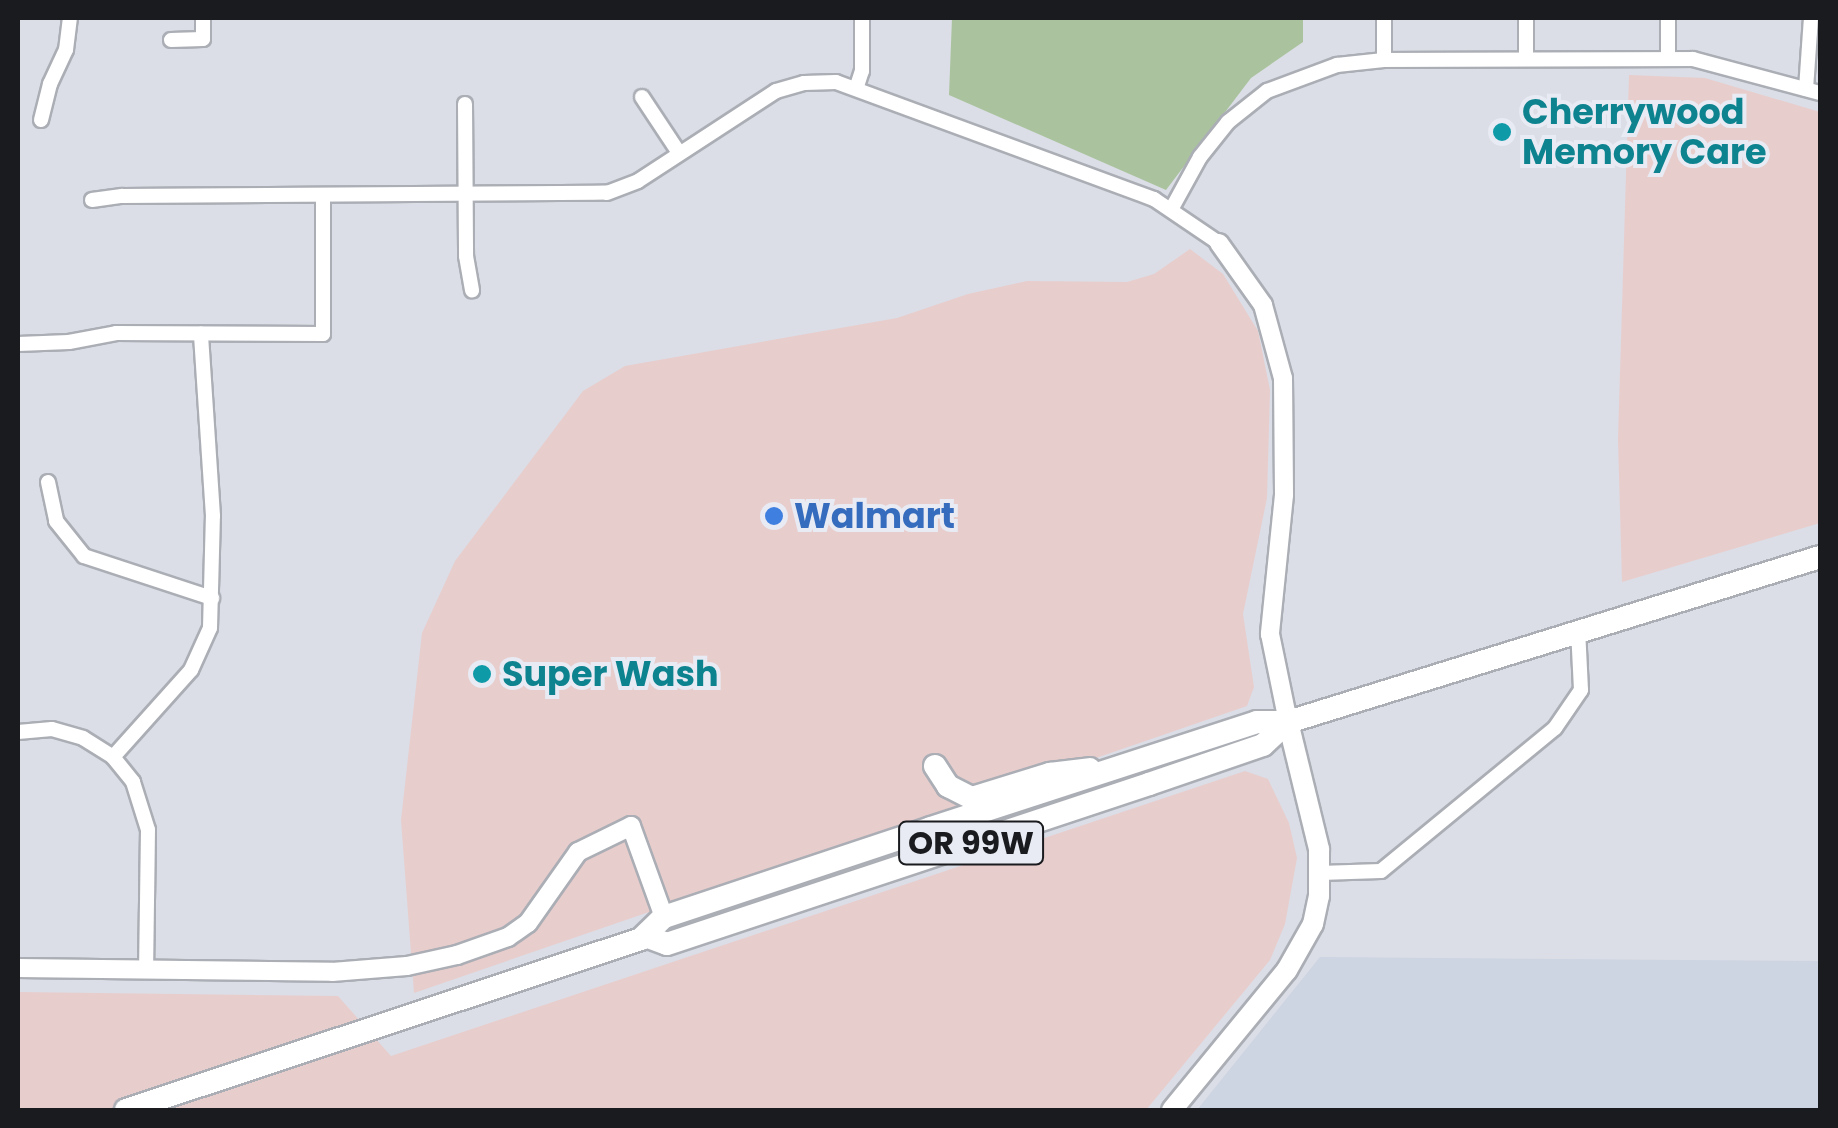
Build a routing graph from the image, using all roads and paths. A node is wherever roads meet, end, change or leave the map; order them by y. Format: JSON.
{"nodes":[{"id":1,"x":70,"y":18,"type":"edge"},
{"id":2,"x":204,"y":18,"type":"edge"},
{"id":3,"x":862,"y":18,"type":"edge"},
{"id":4,"x":1384,"y":18,"type":"edge"},
{"id":5,"x":1526,"y":18,"type":"edge"},
{"id":6,"x":1668,"y":18,"type":"edge"},
{"id":7,"x":1814,"y":20,"type":"edge"},
{"id":8,"x":171,"y":40,"type":"dead end"},
{"id":9,"x":1526,"y":59,"type":"junction"},
{"id":10,"x":1668,"y":59,"type":"junction"},
{"id":11,"x":1384,"y":60,"type":"junction"},
{"id":12,"x":857,"y":86,"type":"junction"},
{"id":13,"x":1814,"y":91,"type":"edge"},
{"id":14,"x":642,"y":96,"type":"dead end"},
{"id":15,"x":465,"y":104,"type":"dead end"},
{"id":16,"x":41,"y":120,"type":"dead end"},
{"id":17,"x":679,"y":154,"type":"junction"},
{"id":18,"x":323,"y":196,"type":"junction"},
{"id":19,"x":466,"y":196,"type":"junction"},
{"id":20,"x":92,"y":200,"type":"dead end"},
{"id":21,"x":1172,"y":208,"type":"junction"},
{"id":22,"x":1219,"y":243,"type":"joint"},
{"id":23,"x":472,"y":290,"type":"dead end"},
{"id":24,"x":201,"y":333,"type":"junction"},
{"id":25,"x":18,"y":344,"type":"edge"},
{"id":26,"x":48,"y":482,"type":"dead end"},
{"id":27,"x":1820,"y":557,"type":"edge"},
{"id":28,"x":212,"y":598,"type":"junction"},
{"id":29,"x":1578,"y":628,"type":"junction"},
{"id":30,"x":1288,"y":722,"type":"junction"},
{"id":31,"x":18,"y":732,"type":"edge"},
{"id":32,"x":112,"y":757,"type":"junction"},
{"id":33,"x":935,"y":766,"type":"dead end"},
{"id":34,"x":1124,"y":767,"type":"junction"},
{"id":35,"x":1094,"y":777,"type":"junction"},
{"id":36,"x":931,"y":828,"type":"junction"},
{"id":37,"x":949,"y":850,"type":"junction"},
{"id":38,"x":1320,"y":873,"type":"junction"},
{"id":39,"x":843,"y":886,"type":"junction"},
{"id":40,"x":664,"y":917,"type":"junction"},
{"id":41,"x":648,"y":937,"type":"junction"},
{"id":42,"x":18,"y":968,"type":"edge"},
{"id":43,"x":146,"y":970,"type":"junction"},
{"id":44,"x":126,"y":1110,"type":"edge"},
{"id":45,"x":1172,"y":1110,"type":"edge"}],
"edges":[{"from":1,"to":16,"type":"street"},
{"from":2,"to":8,"type":"street"},
{"from":3,"to":12,"type":"street"},
{"from":4,"to":11,"type":"street"},
{"from":5,"to":9,"type":"street"},
{"from":6,"to":10,"type":"street"},
{"from":7,"to":13,"type":"street"},
{"from":9,"to":10,"type":"street"},
{"from":9,"to":11,"type":"street"},
{"from":10,"to":13,"type":"street"},
{"from":11,"to":21,"type":"street"},
{"from":12,"to":17,"type":"street"},
{"from":12,"to":21,"type":"street"},
{"from":14,"to":17,"type":"street"},
{"from":15,"to":19,"type":"street"},
{"from":17,"to":19,"type":"street"},
{"from":18,"to":19,"type":"street"},
{"from":18,"to":20,"type":"street"},
{"from":18,"to":24,"type":"street"},
{"from":19,"to":23,"type":"street"},
{"from":21,"to":22,"type":"street"},
{"from":22,"to":30,"type":"street"},
{"from":24,"to":25,"type":"street"},
{"from":24,"to":28,"type":"street"},
{"from":26,"to":28,"type":"street"},
{"from":27,"to":29,"type":"highway","number":"OR 99W"},
{"from":28,"to":32,"type":"street"},
{"from":29,"to":30,"type":"highway","number":"OR 99W"},
{"from":29,"to":38,"type":"street"},
{"from":30,"to":34,"type":"highway","number":"OR 99W"},
{"from":30,"to":37,"type":"highway","number":"OR 99W"},
{"from":30,"to":38,"type":"main road"},
{"from":31,"to":32,"type":"street"},
{"from":32,"to":43,"type":"street"},
{"from":33,"to":34,"type":"highway"},
{"from":34,"to":35,"type":"highway","number":"OR 99W"},
{"from":35,"to":36,"type":"highway","number":"OR 99W"},
{"from":35,"to":37,"type":"highway"},
{"from":36,"to":39,"type":"highway"},
{"from":36,"to":40,"type":"highway","number":"OR 99W"},
{"from":37,"to":39,"type":"highway","number":"OR 99W"},
{"from":38,"to":45,"type":"main road"},
{"from":39,"to":41,"type":"highway","number":"OR 99W"},
{"from":40,"to":41,"type":"highway"},
{"from":40,"to":43,"type":"street"},
{"from":41,"to":44,"type":"highway","number":"OR 99W"},
{"from":42,"to":43,"type":"street"}]}
